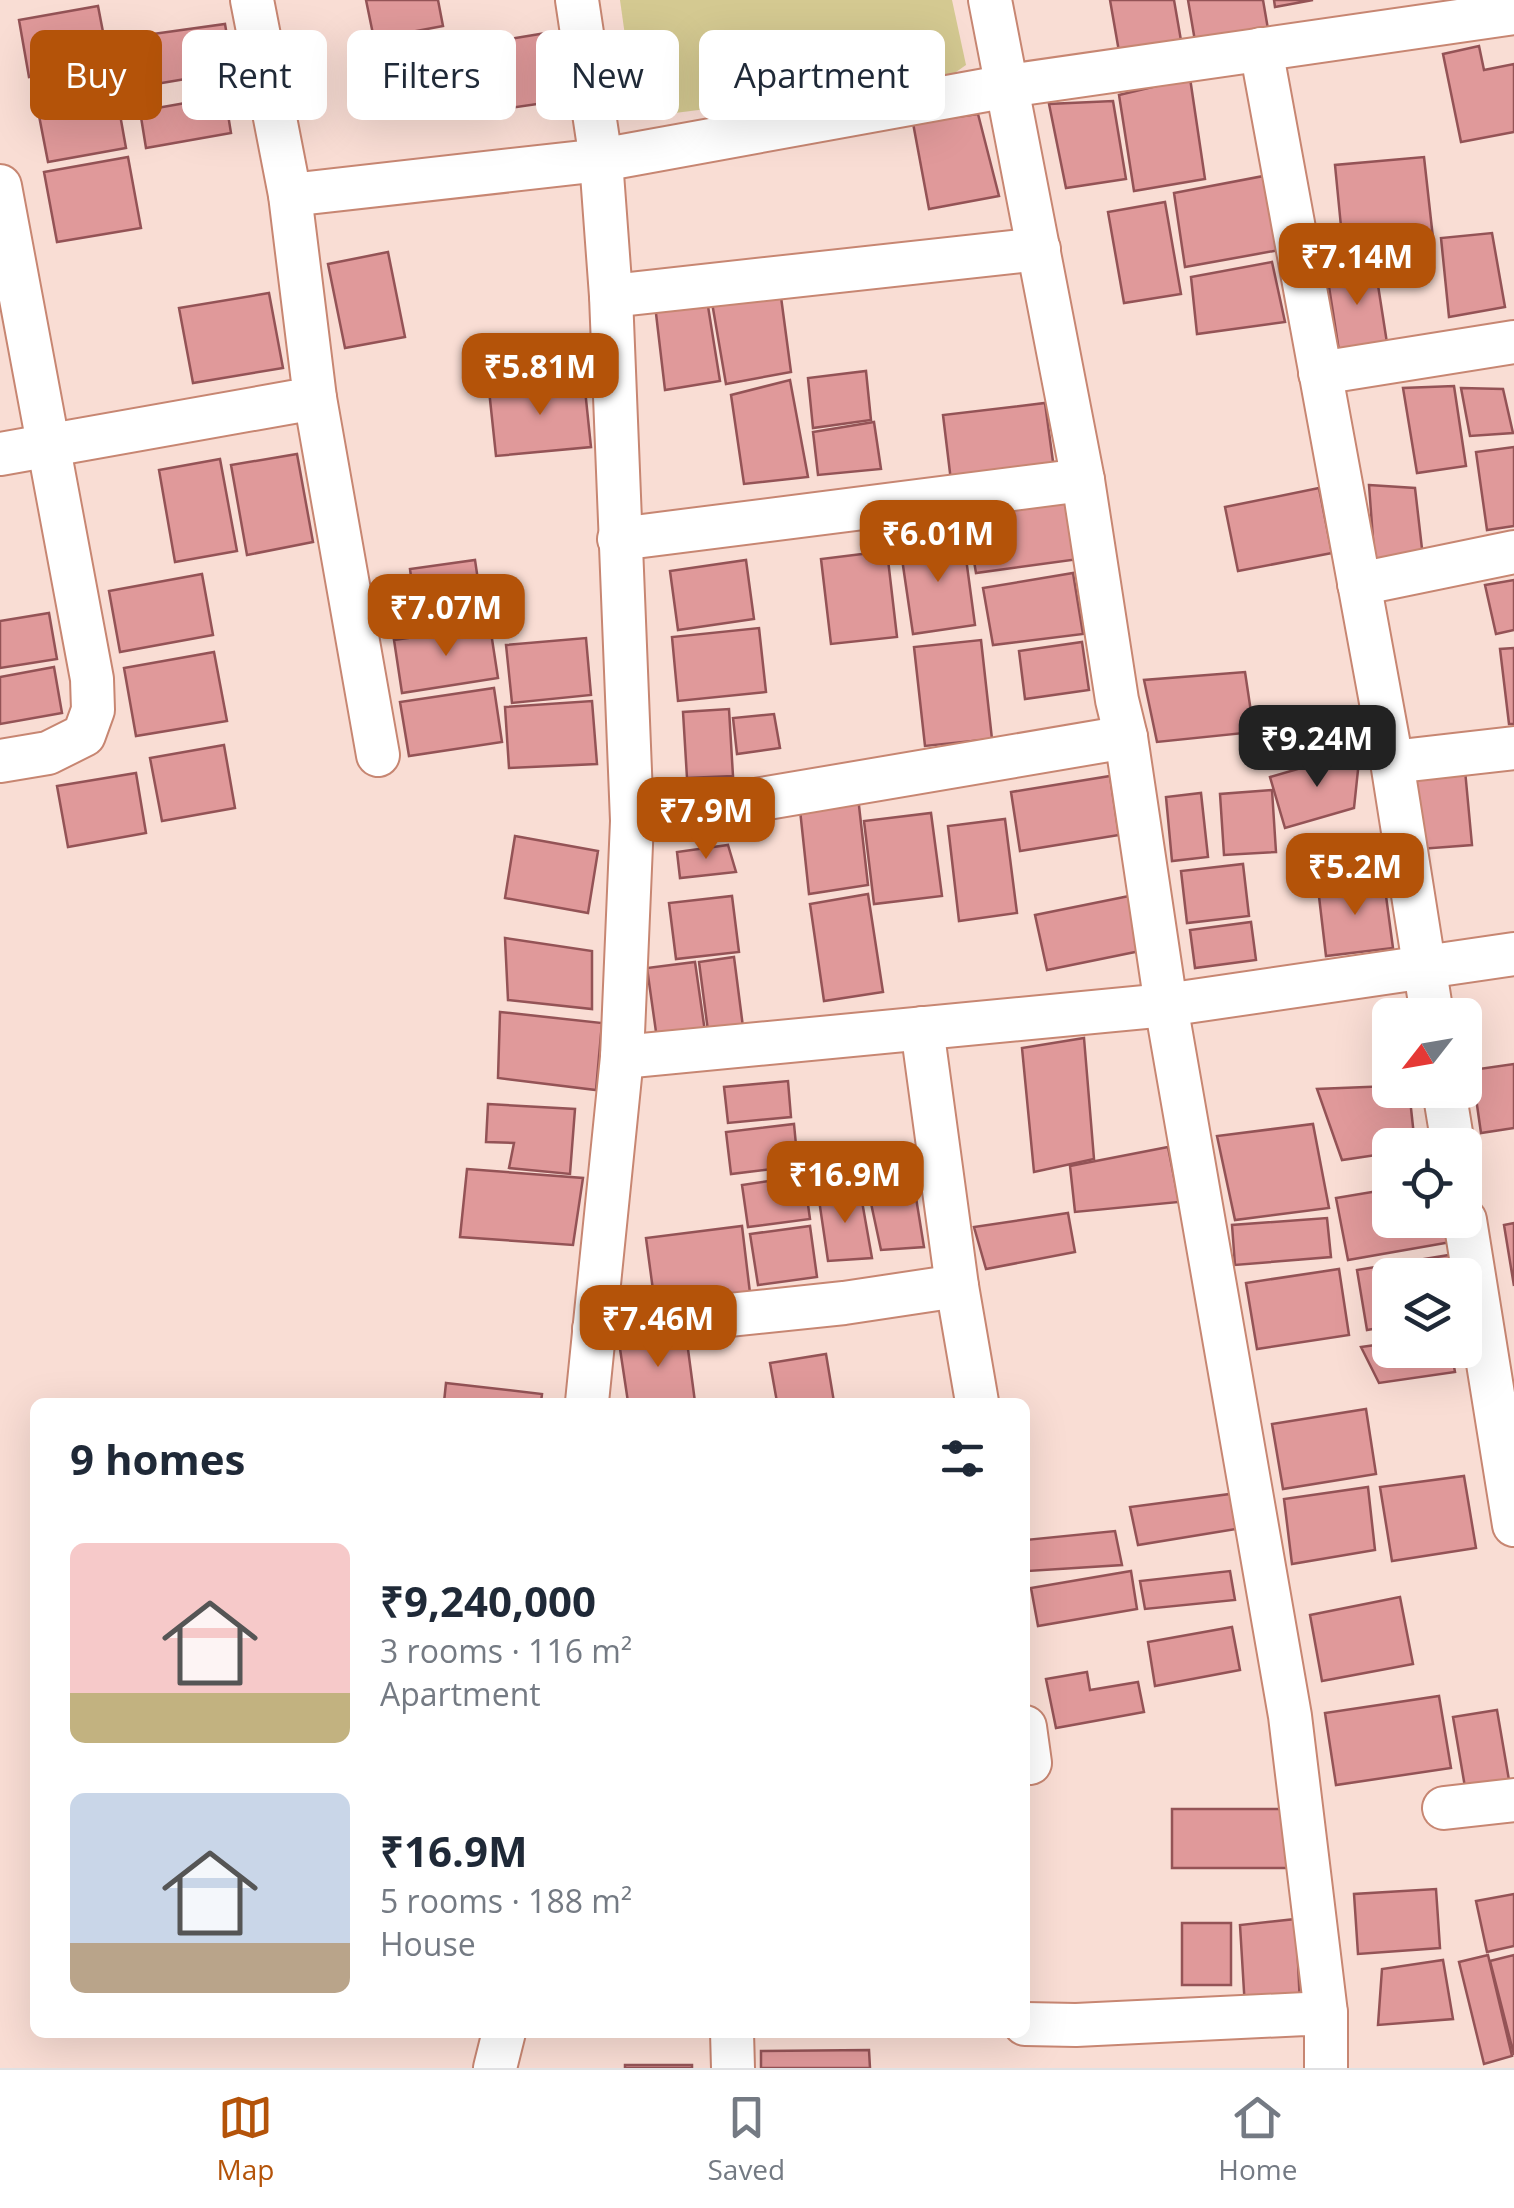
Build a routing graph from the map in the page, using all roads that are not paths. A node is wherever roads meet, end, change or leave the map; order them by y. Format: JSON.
{"nodes":[{"id":1,"x":252,"y":0,"type":"edge"},
{"id":2,"x":576,"y":0,"type":"edge"},
{"id":3,"x":990,"y":0,"type":"edge"},
{"id":4,"x":1514,"y":13,"type":"edge"},
{"id":5,"x":1261,"y":49,"type":"junction"},
{"id":6,"x":1008,"y":86,"type":"junction"},
{"id":7,"x":601,"y":160,"type":"junction"},
{"id":8,"x":0,"y":186,"type":"edge"},
{"id":9,"x":290,"y":195,"type":"junction"},
{"id":10,"x":1039,"y":249,"type":"junction"},
{"id":11,"x":611,"y":296,"type":"junction"},
{"id":12,"x":1514,"y":342,"type":"edge"},
{"id":13,"x":1320,"y":374,"type":"junction"},
{"id":14,"x":314,"y":398,"type":"junction"},
{"id":15,"x":47,"y":446,"type":"junction"},
{"id":16,"x":0,"y":454,"type":"edge"},
{"id":17,"x":1083,"y":480,"type":"junction"},
{"id":18,"x":620,"y":539,"type":"junction"},
{"id":19,"x":1514,"y":552,"type":"edge"},
{"id":20,"x":1359,"y":584,"type":"junction"},
{"id":21,"x":1126,"y":737,"type":"junction"},
{"id":22,"x":1514,"y":748,"type":"edge"},
{"id":23,"x":378,"y":755,"type":"dead end"},
{"id":24,"x":0,"y":760,"type":"edge"},
{"id":25,"x":1392,"y":762,"type":"junction"},
{"id":26,"x":632,"y":821,"type":"junction"},
{"id":27,"x":1514,"y":954,"type":"edge"},
{"id":28,"x":1424,"y":966,"type":"junction"},
{"id":29,"x":1429,"y":998,"type":"edge"},
{"id":30,"x":1166,"y":1005,"type":"junction"},
{"id":31,"x":922,"y":1028,"type":"junction"},
{"id":32,"x":622,"y":1057,"type":"junction"},
{"id":33,"x":1468,"y":1238,"type":"edge"},
{"id":34,"x":956,"y":1286,"type":"junction"},
{"id":35,"x":594,"y":1329,"type":"junction"},
{"id":36,"x":587,"y":1398,"type":"edge"},
{"id":37,"x":975,"y":1398,"type":"edge"},
{"id":38,"x":1514,"y":1525,"type":"edge"},
{"id":39,"x":1514,"y":1800,"type":"edge"},
{"id":40,"x":1444,"y":1808,"type":"dead end"},
{"id":41,"x":1326,"y":2014,"type":"junction"},
{"id":42,"x":1030,"y":2024,"type":"edge"},
{"id":43,"x":502,"y":2038,"type":"edge"},
{"id":44,"x":732,"y":2038,"type":"edge"},
{"id":45,"x":495,"y":2068,"type":"edge"},
{"id":46,"x":733,"y":2068,"type":"edge"},
{"id":47,"x":1326,"y":2068,"type":"edge"}],
"edges":[{"from":1,"to":9,"type":"street"},
{"from":2,"to":7,"type":"street"},
{"from":3,"to":6,"type":"street"},
{"from":4,"to":5,"type":"street"},
{"from":5,"to":6,"type":"street"},
{"from":5,"to":13,"type":"street"},
{"from":6,"to":7,"type":"street"},
{"from":6,"to":10,"type":"street"},
{"from":7,"to":9,"type":"street"},
{"from":7,"to":11,"type":"street"},
{"from":8,"to":15,"type":"street"},
{"from":9,"to":14,"type":"street"},
{"from":10,"to":11,"type":"street"},
{"from":10,"to":17,"type":"street"},
{"from":11,"to":18,"type":"street"},
{"from":12,"to":13,"type":"street"},
{"from":13,"to":20,"type":"street"},
{"from":14,"to":15,"type":"street"},
{"from":14,"to":23,"type":"street"},
{"from":15,"to":16,"type":"street"},
{"from":15,"to":24,"type":"street"},
{"from":17,"to":18,"type":"street"},
{"from":17,"to":21,"type":"street"},
{"from":18,"to":26,"type":"street"},
{"from":19,"to":20,"type":"street"},
{"from":20,"to":25,"type":"street"},
{"from":21,"to":26,"type":"street"},
{"from":21,"to":30,"type":"street"},
{"from":22,"to":25,"type":"street"},
{"from":25,"to":28,"type":"street"},
{"from":26,"to":32,"type":"street"},
{"from":27,"to":28,"type":"street"},
{"from":28,"to":29,"type":"street"},
{"from":28,"to":30,"type":"street"},
{"from":30,"to":31,"type":"street"},
{"from":30,"to":41,"type":"street"},
{"from":31,"to":32,"type":"street"},
{"from":31,"to":34,"type":"street"},
{"from":32,"to":35,"type":"street"},
{"from":33,"to":38,"type":"street"},
{"from":34,"to":35,"type":"street"},
{"from":34,"to":37,"type":"street"},
{"from":35,"to":36,"type":"street"},
{"from":39,"to":40,"type":"street"},
{"from":41,"to":42,"type":"street"},
{"from":41,"to":47,"type":"street"},
{"from":43,"to":45,"type":"street"},
{"from":44,"to":46,"type":"street"}]}
